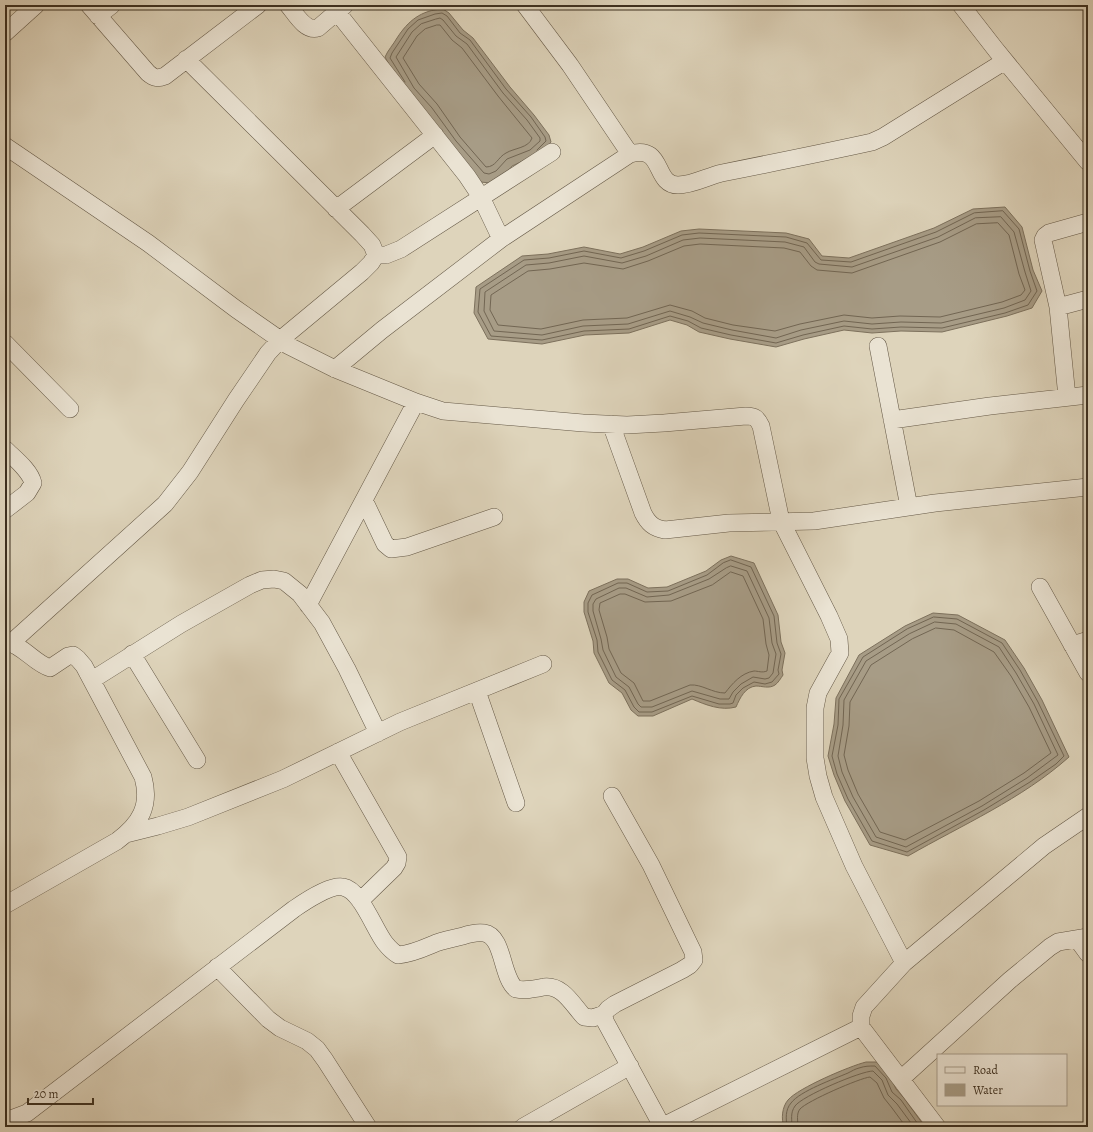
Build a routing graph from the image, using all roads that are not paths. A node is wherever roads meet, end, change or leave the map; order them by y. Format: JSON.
{"nodes":[{"id":1,"x":36,"y":5,"type":"edge"},
{"id":2,"x":112,"y":5,"type":"edge"},
{"id":3,"x":258,"y":5,"type":"edge"},
{"id":4,"x":288,"y":5,"type":"edge"},
{"id":5,"x":525,"y":5,"type":"edge"},
{"id":6,"x":961,"y":5,"type":"edge"},
{"id":7,"x":341,"y":9,"type":"edge"},
{"id":8,"x":93,"y":10,"type":"edge"},
{"id":9,"x":5,"y":33,"type":"edge"},
{"id":10,"x":186,"y":59,"type":"junction"},
{"id":11,"x":1005,"y":61,"type":"junction"},
{"id":12,"x":435,"y":135,"type":"junction"},
{"id":13,"x":5,"y":146,"type":"edge"},
{"id":14,"x":552,"y":152,"type":"dead end"},
{"id":15,"x":630,"y":154,"type":"junction"},
{"id":16,"x":1088,"y":162,"type":"edge"},
{"id":17,"x":481,"y":197,"type":"junction"},
{"id":18,"x":336,"y":209,"type":"junction"},
{"id":19,"x":1088,"y":222,"type":"edge"},
{"id":20,"x":501,"y":239,"type":"junction"},
{"id":21,"x":376,"y":255,"type":"junction"},
{"id":22,"x":1088,"y":299,"type":"edge"},
{"id":23,"x":1058,"y":306,"type":"junction"},
{"id":24,"x":280,"y":340,"type":"junction"},
{"id":25,"x":5,"y":343,"type":"edge"},
{"id":26,"x":878,"y":346,"type":"dead end"},
{"id":27,"x":335,"y":369,"type":"junction"},
{"id":28,"x":1088,"y":395,"type":"edge"},
{"id":29,"x":1067,"y":397,"type":"junction"},
{"id":30,"x":416,"y":402,"type":"junction"},
{"id":31,"x":70,"y":409,"type":"dead end"},
{"id":32,"x":892,"y":420,"type":"junction"},
{"id":33,"x":611,"y":424,"type":"junction"},
{"id":34,"x":5,"y":449,"type":"edge"},
{"id":35,"x":1088,"y":487,"type":"edge"},
{"id":36,"x":364,"y":500,"type":"junction"},
{"id":37,"x":909,"y":507,"type":"junction"},
{"id":38,"x":5,"y":510,"type":"edge"},
{"id":39,"x":494,"y":517,"type":"dead end"},
{"id":40,"x":781,"y":521,"type":"junction"},
{"id":41,"x":1040,"y":587,"type":"dead end"},
{"id":42,"x":308,"y":605,"type":"junction"},
{"id":43,"x":8,"y":642,"type":"edge"},
{"id":44,"x":1080,"y":642,"type":"edge"},
{"id":45,"x":132,"y":654,"type":"junction"},
{"id":46,"x":543,"y":664,"type":"dead end"},
{"id":47,"x":1088,"y":672,"type":"edge"},
{"id":48,"x":92,"y":680,"type":"junction"},
{"id":49,"x":477,"y":691,"type":"junction"},
{"id":50,"x":378,"y":733,"type":"junction"},
{"id":51,"x":338,"y":752,"type":"junction"},
{"id":52,"x":197,"y":760,"type":"dead end"},
{"id":53,"x":612,"y":796,"type":"dead end"},
{"id":54,"x":516,"y":803,"type":"dead end"},
{"id":55,"x":1088,"y":816,"type":"edge"},
{"id":56,"x":126,"y":834,"type":"junction"},
{"id":57,"x":360,"y":901,"type":"junction"},
{"id":58,"x":5,"y":905,"type":"edge"},
{"id":59,"x":1082,"y":938,"type":"edge"},
{"id":60,"x":1088,"y":954,"type":"edge"},
{"id":61,"x":904,"y":963,"type":"junction"},
{"id":62,"x":217,"y":967,"type":"junction"},
{"id":63,"x":604,"y":1014,"type":"junction"},
{"id":64,"x":861,"y":1027,"type":"junction"},
{"id":65,"x":630,"y":1066,"type":"junction"},
{"id":66,"x":900,"y":1079,"type":"junction"},
{"id":67,"x":5,"y":1119,"type":"edge"},
{"id":68,"x":684,"y":1121,"type":"edge"},
{"id":69,"x":368,"y":1127,"type":"edge"},
{"id":70,"x":523,"y":1127,"type":"edge"},
{"id":71,"x":662,"y":1127,"type":"edge"},
{"id":72,"x":937,"y":1127,"type":"edge"}],
"edges":[{"from":1,"to":9,"type":"street"},
{"from":2,"to":8,"type":"street"},
{"from":3,"to":10,"type":"street"},
{"from":4,"to":7,"type":"street"},
{"from":5,"to":15,"type":"street"},
{"from":6,"to":11,"type":"street"},
{"from":7,"to":12,"type":"street"},
{"from":8,"to":10,"type":"street"},
{"from":10,"to":18,"type":"street"},
{"from":11,"to":15,"type":"street"},
{"from":11,"to":16,"type":"street"},
{"from":12,"to":17,"type":"street"},
{"from":12,"to":18,"type":"street"},
{"from":13,"to":24,"type":"street"},
{"from":14,"to":17,"type":"street"},
{"from":15,"to":20,"type":"street"},
{"from":17,"to":20,"type":"street"},
{"from":17,"to":21,"type":"street"},
{"from":18,"to":21,"type":"street"},
{"from":19,"to":23,"type":"street"},
{"from":20,"to":27,"type":"street"},
{"from":21,"to":24,"type":"street"},
{"from":22,"to":23,"type":"street"},
{"from":23,"to":29,"type":"street"},
{"from":24,"to":27,"type":"street"},
{"from":24,"to":43,"type":"street"},
{"from":25,"to":31,"type":"street"},
{"from":26,"to":32,"type":"street"},
{"from":27,"to":30,"type":"street"},
{"from":28,"to":29,"type":"street"},
{"from":29,"to":32,"type":"street"},
{"from":30,"to":33,"type":"street"},
{"from":30,"to":36,"type":"street"},
{"from":32,"to":37,"type":"street"},
{"from":33,"to":40,"type":"street"},
{"from":33,"to":40,"type":"street"},
{"from":34,"to":38,"type":"street"},
{"from":35,"to":37,"type":"street"},
{"from":36,"to":39,"type":"street"},
{"from":36,"to":42,"type":"street"},
{"from":37,"to":40,"type":"street"},
{"from":40,"to":61,"type":"street"},
{"from":41,"to":44,"type":"street"},
{"from":42,"to":45,"type":"street"},
{"from":42,"to":50,"type":"street"},
{"from":43,"to":48,"type":"street"},
{"from":44,"to":47,"type":"street"},
{"from":45,"to":48,"type":"street"},
{"from":45,"to":52,"type":"street"},
{"from":46,"to":49,"type":"street"},
{"from":48,"to":56,"type":"street"},
{"from":49,"to":50,"type":"street"},
{"from":49,"to":54,"type":"street"},
{"from":50,"to":51,"type":"street"},
{"from":51,"to":56,"type":"street"},
{"from":51,"to":57,"type":"street"},
{"from":53,"to":63,"type":"street"},
{"from":55,"to":61,"type":"street"},
{"from":56,"to":58,"type":"street"},
{"from":57,"to":62,"type":"street"},
{"from":57,"to":63,"type":"street"},
{"from":59,"to":60,"type":"street"},
{"from":59,"to":66,"type":"street"},
{"from":61,"to":64,"type":"street"},
{"from":62,"to":67,"type":"street"},
{"from":62,"to":69,"type":"street"},
{"from":63,"to":65,"type":"street"},
{"from":64,"to":66,"type":"street"},
{"from":64,"to":68,"type":"street"},
{"from":65,"to":70,"type":"street"},
{"from":65,"to":71,"type":"street"},
{"from":66,"to":72,"type":"street"},
{"from":68,"to":71,"type":"street"}]}
